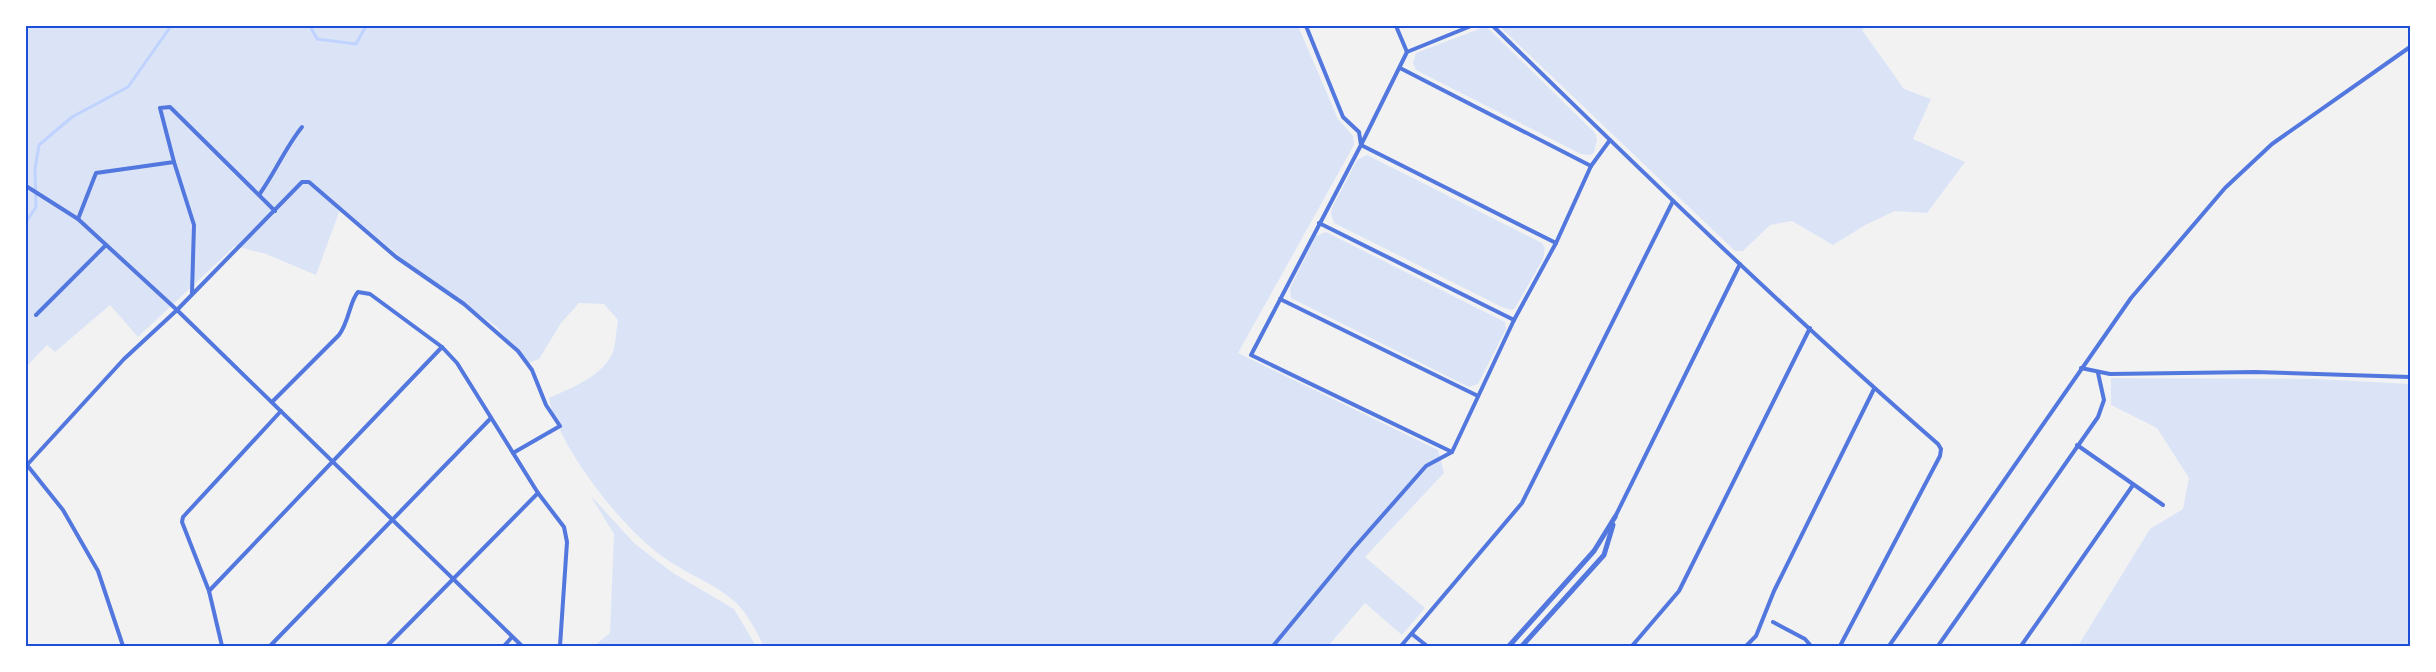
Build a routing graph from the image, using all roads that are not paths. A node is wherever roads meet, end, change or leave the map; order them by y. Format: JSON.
{"nodes":[{"id":1,"x":1306,"y":26,"type":"edge"},
{"id":2,"x":1396,"y":26,"type":"edge"},
{"id":3,"x":1471,"y":26,"type":"edge"},
{"id":4,"x":1493,"y":26,"type":"edge"},
{"id":5,"x":2410,"y":47,"type":"edge"},
{"id":6,"x":1407,"y":52,"type":"junction"},
{"id":7,"x":1400,"y":68,"type":"junction"},
{"id":8,"x":302,"y":127,"type":"dead end"},
{"id":9,"x":1610,"y":140,"type":"junction"},
{"id":10,"x":1361,"y":145,"type":"junction"},
{"id":11,"x":174,"y":162,"type":"junction"},
{"id":12,"x":1591,"y":166,"type":"junction"},
{"id":13,"x":26,"y":186,"type":"edge"},
{"id":14,"x":260,"y":195,"type":"junction"},
{"id":15,"x":1673,"y":201,"type":"junction"},
{"id":16,"x":275,"y":211,"type":"junction"},
{"id":17,"x":78,"y":219,"type":"junction"},
{"id":18,"x":1320,"y":223,"type":"junction"},
{"id":19,"x":1556,"y":243,"type":"junction"},
{"id":20,"x":106,"y":245,"type":"junction"},
{"id":21,"x":1740,"y":264,"type":"junction"},
{"id":22,"x":192,"y":295,"type":"junction"},
{"id":23,"x":1280,"y":299,"type":"junction"},
{"id":24,"x":177,"y":310,"type":"junction"},
{"id":25,"x":36,"y":315,"type":"dead end"},
{"id":26,"x":1514,"y":320,"type":"junction"},
{"id":27,"x":1810,"y":328,"type":"junction"},
{"id":28,"x":442,"y":347,"type":"junction"},
{"id":29,"x":2081,"y":368,"type":"junction"},
{"id":30,"x":2098,"y":373,"type":"junction"},
{"id":31,"x":2410,"y":377,"type":"edge"},
{"id":32,"x":1874,"y":389,"type":"junction"},
{"id":33,"x":1478,"y":396,"type":"junction"},
{"id":34,"x":272,"y":402,"type":"junction"},
{"id":35,"x":281,"y":411,"type":"junction"},
{"id":36,"x":491,"y":418,"type":"junction"},
{"id":37,"x":2078,"y":445,"type":"junction"},
{"id":38,"x":1452,"y":452,"type":"junction"},
{"id":39,"x":513,"y":453,"type":"junction"},
{"id":40,"x":333,"y":462,"type":"junction"},
{"id":41,"x":26,"y":465,"type":"edge"},
{"id":42,"x":2133,"y":485,"type":"junction"},
{"id":43,"x":538,"y":493,"type":"junction"},
{"id":44,"x":2163,"y":505,"type":"dead end"},
{"id":45,"x":1615,"y":516,"type":"junction"},
{"id":46,"x":392,"y":519,"type":"junction"},
{"id":47,"x":453,"y":579,"type":"junction"},
{"id":48,"x":209,"y":591,"type":"junction"},
{"id":49,"x":1773,"y":622,"type":"dead end"},
{"id":50,"x":1412,"y":634,"type":"junction"},
{"id":51,"x":512,"y":637,"type":"junction"},
{"id":52,"x":123,"y":646,"type":"edge"},
{"id":53,"x":222,"y":646,"type":"edge"},
{"id":54,"x":270,"y":646,"type":"edge"},
{"id":55,"x":387,"y":646,"type":"edge"},
{"id":56,"x":504,"y":646,"type":"edge"},
{"id":57,"x":522,"y":646,"type":"edge"},
{"id":58,"x":560,"y":646,"type":"edge"},
{"id":59,"x":1273,"y":646,"type":"edge"},
{"id":60,"x":1401,"y":646,"type":"edge"},
{"id":61,"x":1427,"y":646,"type":"edge"},
{"id":62,"x":1509,"y":646,"type":"edge"},
{"id":63,"x":1522,"y":646,"type":"edge"},
{"id":64,"x":1632,"y":646,"type":"edge"},
{"id":65,"x":1746,"y":646,"type":"edge"},
{"id":66,"x":1810,"y":646,"type":"edge"},
{"id":67,"x":1840,"y":646,"type":"edge"},
{"id":68,"x":1888,"y":646,"type":"edge"},
{"id":69,"x":1938,"y":646,"type":"edge"},
{"id":70,"x":2021,"y":646,"type":"edge"}],
"edges":[{"from":1,"to":10,"type":"street"},
{"from":2,"to":6,"type":"street"},
{"from":3,"to":6,"type":"street"},
{"from":4,"to":9,"type":"street"},
{"from":5,"to":29,"type":"street"},
{"from":6,"to":7,"type":"street"},
{"from":7,"to":10,"type":"street"},
{"from":7,"to":12,"type":"street"},
{"from":8,"to":14,"type":"street"},
{"from":9,"to":12,"type":"street"},
{"from":9,"to":15,"type":"street"},
{"from":10,"to":18,"type":"street"},
{"from":10,"to":19,"type":"street"},
{"from":11,"to":14,"type":"street"},
{"from":11,"to":17,"type":"street"},
{"from":11,"to":22,"type":"street"},
{"from":12,"to":19,"type":"street"},
{"from":13,"to":17,"type":"street"},
{"from":14,"to":16,"type":"street"},
{"from":15,"to":21,"type":"street"},
{"from":15,"to":50,"type":"street"},
{"from":16,"to":22,"type":"street"},
{"from":16,"to":39,"type":"street"},
{"from":17,"to":20,"type":"street"},
{"from":18,"to":23,"type":"street"},
{"from":18,"to":26,"type":"street"},
{"from":19,"to":26,"type":"street"},
{"from":20,"to":24,"type":"street"},
{"from":20,"to":25,"type":"street"},
{"from":21,"to":27,"type":"street"},
{"from":21,"to":45,"type":"street"},
{"from":22,"to":24,"type":"street"},
{"from":23,"to":33,"type":"street"},
{"from":23,"to":38,"type":"street"},
{"from":24,"to":34,"type":"street"},
{"from":24,"to":41,"type":"street"},
{"from":26,"to":33,"type":"street"},
{"from":27,"to":32,"type":"street"},
{"from":27,"to":64,"type":"street"},
{"from":28,"to":34,"type":"street"},
{"from":28,"to":36,"type":"street"},
{"from":28,"to":40,"type":"street"},
{"from":29,"to":30,"type":"street"},
{"from":29,"to":68,"type":"street"},
{"from":30,"to":31,"type":"street"},
{"from":30,"to":37,"type":"street"},
{"from":32,"to":65,"type":"street"},
{"from":32,"to":67,"type":"street"},
{"from":33,"to":38,"type":"street"},
{"from":34,"to":35,"type":"street"},
{"from":35,"to":40,"type":"street"},
{"from":35,"to":48,"type":"street"},
{"from":36,"to":39,"type":"street"},
{"from":36,"to":46,"type":"street"},
{"from":37,"to":42,"type":"street"},
{"from":37,"to":69,"type":"street"},
{"from":38,"to":59,"type":"street"},
{"from":39,"to":43,"type":"street"},
{"from":40,"to":46,"type":"street"},
{"from":40,"to":48,"type":"street"},
{"from":41,"to":52,"type":"street"},
{"from":42,"to":44,"type":"street"},
{"from":42,"to":70,"type":"street"},
{"from":43,"to":47,"type":"street"},
{"from":43,"to":58,"type":"street"},
{"from":45,"to":62,"type":"street"},
{"from":45,"to":63,"type":"street"},
{"from":46,"to":47,"type":"street"},
{"from":46,"to":54,"type":"street"},
{"from":47,"to":51,"type":"street"},
{"from":47,"to":55,"type":"street"},
{"from":48,"to":53,"type":"street"},
{"from":49,"to":66,"type":"street"},
{"from":50,"to":60,"type":"street"},
{"from":50,"to":61,"type":"street"},
{"from":51,"to":56,"type":"street"},
{"from":51,"to":57,"type":"street"}]}
